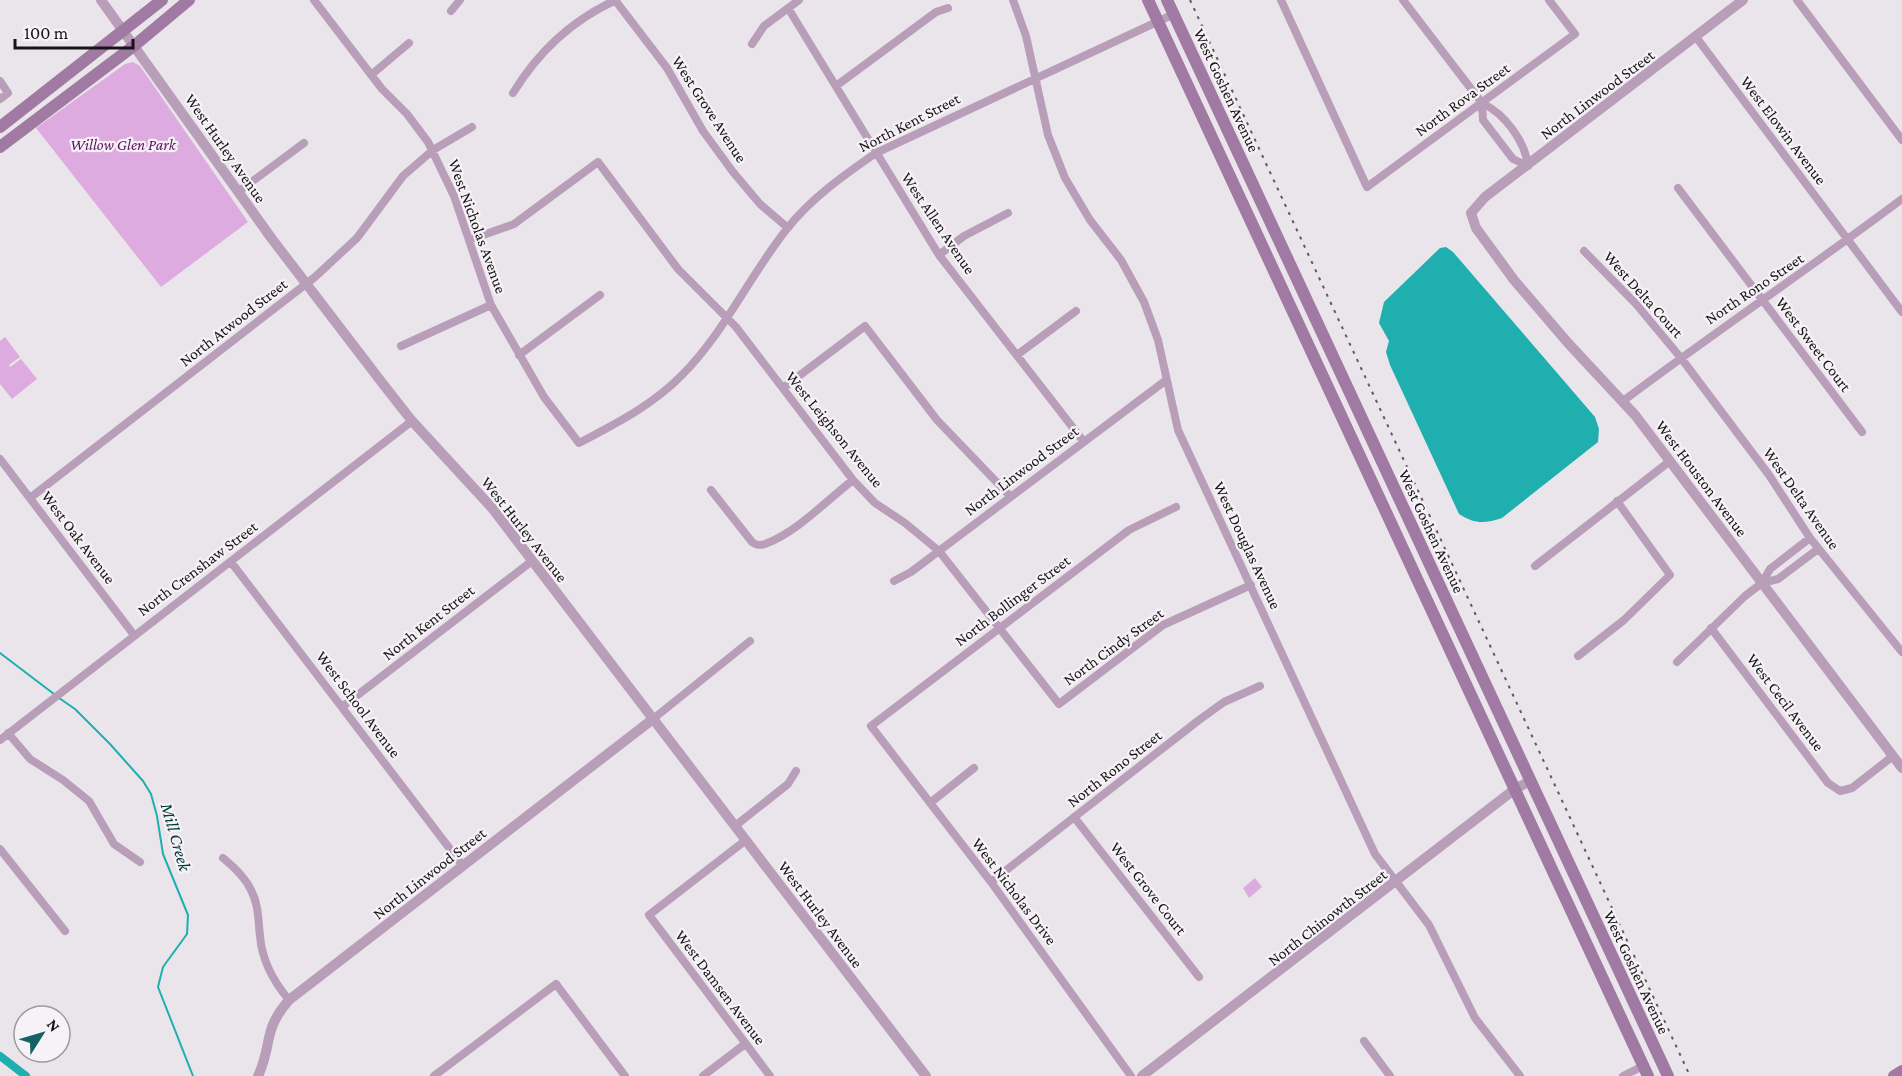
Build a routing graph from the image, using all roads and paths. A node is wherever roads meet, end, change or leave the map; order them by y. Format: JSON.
{"nodes":[{"id":1,"x":101,"y":0,"type":"edge"},
{"id":2,"x":162,"y":0,"type":"edge"},
{"id":3,"x":189,"y":0,"type":"edge"},
{"id":4,"x":314,"y":0,"type":"edge"},
{"id":5,"x":460,"y":0,"type":"edge"},
{"id":6,"x":615,"y":0,"type":"edge"},
{"id":7,"x":799,"y":0,"type":"edge"},
{"id":8,"x":1012,"y":0,"type":"edge"},
{"id":9,"x":1148,"y":0,"type":"edge"},
{"id":10,"x":1167,"y":0,"type":"edge"},
{"id":11,"x":1280,"y":0,"type":"edge"},
{"id":12,"x":1404,"y":0,"type":"edge"},
{"id":13,"x":1550,"y":0,"type":"edge"},
{"id":14,"x":1743,"y":0,"type":"edge"},
{"id":15,"x":1797,"y":0,"type":"edge"},
{"id":16,"x":788,"y":8,"type":"junction"},
{"id":17,"x":948,"y":8,"type":"dead end"},
{"id":18,"x":451,"y":11,"type":"dead end"},
{"id":19,"x":1174,"y":14,"type":"junction"},
{"id":20,"x":1158,"y":22,"type":"junction"},
{"id":21,"x":124,"y":31,"type":"junction"},
{"id":22,"x":1696,"y":37,"type":"junction"},
{"id":23,"x":409,"y":43,"type":"dead end"},
{"id":24,"x":752,"y":44,"type":"dead end"},
{"id":25,"x":135,"y":45,"type":"junction"},
{"id":26,"x":371,"y":75,"type":"junction"},
{"id":27,"x":1035,"y":78,"type":"junction"},
{"id":28,"x":0,"y":81,"type":"edge"},
{"id":29,"x":836,"y":86,"type":"junction"},
{"id":30,"x":513,"y":93,"type":"dead end"},
{"id":31,"x":0,"y":99,"type":"edge"},
{"id":32,"x":1482,"y":103,"type":"junction"},
{"id":33,"x":0,"y":127,"type":"edge"},
{"id":34,"x":472,"y":127,"type":"dead end"},
{"id":35,"x":1510,"y":129,"type":"junction"},
{"id":36,"x":1498,"y":138,"type":"junction"},
{"id":37,"x":1902,"y":140,"type":"edge"},
{"id":38,"x":304,"y":143,"type":"dead end"},
{"id":39,"x":0,"y":147,"type":"edge"},
{"id":40,"x":433,"y":150,"type":"junction"},
{"id":41,"x":876,"y":153,"type":"junction"},
{"id":42,"x":1528,"y":166,"type":"junction"},
{"id":43,"x":1678,"y":188,"type":"dead end"},
{"id":44,"x":238,"y":192,"type":"junction"},
{"id":45,"x":1902,"y":199,"type":"edge"},
{"id":46,"x":1008,"y":213,"type":"dead end"},
{"id":47,"x":1471,"y":213,"type":"joint"},
{"id":48,"x":788,"y":228,"type":"junction"},
{"id":49,"x":469,"y":240,"type":"junction"},
{"id":50,"x":1847,"y":240,"type":"junction"},
{"id":51,"x":1584,"y":251,"type":"dead end"},
{"id":52,"x":939,"y":255,"type":"junction"},
{"id":53,"x":306,"y":284,"type":"junction"},
{"id":54,"x":600,"y":295,"type":"dead end"},
{"id":55,"x":1762,"y":300,"type":"junction"},
{"id":56,"x":491,"y":305,"type":"junction"},
{"id":57,"x":1076,"y":311,"type":"dead end"},
{"id":58,"x":1902,"y":312,"type":"edge"},
{"id":59,"x":727,"y":318,"type":"junction"},
{"id":60,"x":401,"y":346,"type":"dead end"},
{"id":61,"x":519,"y":355,"type":"junction"},
{"id":62,"x":1017,"y":356,"type":"junction"},
{"id":63,"x":1681,"y":358,"type":"junction"},
{"id":64,"x":1165,"y":381,"type":"junction"},
{"id":65,"x":783,"y":388,"type":"junction"},
{"id":66,"x":1623,"y":401,"type":"junction"},
{"id":67,"x":412,"y":421,"type":"junction"},
{"id":68,"x":1862,"y":432,"type":"dead end"},
{"id":69,"x":1351,"y":436,"type":"junction"},
{"id":70,"x":1084,"y":442,"type":"junction"},
{"id":71,"x":579,"y":443,"type":"joint"},
{"id":72,"x":0,"y":459,"type":"edge"},
{"id":73,"x":1670,"y":462,"type":"junction"},
{"id":74,"x":853,"y":480,"type":"junction"},
{"id":75,"x":711,"y":490,"type":"dead end"},
{"id":76,"x":1010,"y":496,"type":"junction"},
{"id":77,"x":30,"y":498,"type":"junction"},
{"id":78,"x":1617,"y":501,"type":"junction"},
{"id":79,"x":1176,"y":507,"type":"dead end"},
{"id":80,"x":1408,"y":519,"type":"junction"},
{"id":81,"x":1810,"y":538,"type":"junction"},
{"id":82,"x":1818,"y":549,"type":"junction"},
{"id":83,"x":939,"y":551,"type":"junction"},
{"id":84,"x":532,"y":561,"type":"junction"},
{"id":85,"x":231,"y":562,"type":"junction"},
{"id":86,"x":1534,"y":566,"type":"dead end"},
{"id":87,"x":894,"y":581,"type":"dead end"},
{"id":88,"x":1762,"y":583,"type":"junction"},
{"id":89,"x":1251,"y":585,"type":"junction"},
{"id":90,"x":999,"y":628,"type":"junction"},
{"id":91,"x":1711,"y":628,"type":"junction"},
{"id":92,"x":134,"y":634,"type":"junction"},
{"id":93,"x":750,"y":641,"type":"dead end"},
{"id":94,"x":1902,"y":652,"type":"edge"},
{"id":95,"x":1578,"y":656,"type":"dead end"},
{"id":96,"x":1677,"y":662,"type":"dead end"},
{"id":97,"x":1260,"y":686,"type":"dead end"},
{"id":98,"x":1059,"y":704,"type":"joint"},
{"id":99,"x":342,"y":707,"type":"junction"},
{"id":100,"x":653,"y":719,"type":"junction"},
{"id":101,"x":871,"y":726,"type":"joint"},
{"id":102,"x":8,"y":733,"type":"junction"},
{"id":103,"x":0,"y":740,"type":"edge"},
{"id":104,"x":1893,"y":756,"type":"junction"},
{"id":105,"x":974,"y":768,"type":"dead end"},
{"id":106,"x":1902,"y":768,"type":"edge"},
{"id":107,"x":796,"y":771,"type":"dead end"},
{"id":108,"x":1530,"y":782,"type":"junction"},
{"id":109,"x":1515,"y":789,"type":"junction"},
{"id":110,"x":930,"y":803,"type":"junction"},
{"id":111,"x":1074,"y":817,"type":"junction"},
{"id":112,"x":735,"y":826,"type":"junction"},
{"id":113,"x":746,"y":840,"type":"junction"},
{"id":114,"x":0,"y":849,"type":"edge"},
{"id":115,"x":223,"y":858,"type":"dead end"},
{"id":116,"x":140,"y":862,"type":"dead end"},
{"id":117,"x":463,"y":866,"type":"junction"},
{"id":118,"x":991,"y":882,"type":"junction"},
{"id":119,"x":1396,"y":882,"type":"junction"},
{"id":120,"x":65,"y":931,"type":"dead end"},
{"id":121,"x":1199,"y":977,"type":"dead end"},
{"id":122,"x":290,"y":1000,"type":"junction"},
{"id":123,"x":1364,"y":1041,"type":"dead end"},
{"id":124,"x":745,"y":1044,"type":"junction"},
{"id":125,"x":1646,"y":1071,"type":"edge"},
{"id":126,"x":1902,"y":1071,"type":"edge"},
{"id":127,"x":258,"y":1076,"type":"edge"},
{"id":128,"x":434,"y":1076,"type":"edge"},
{"id":129,"x":625,"y":1076,"type":"edge"},
{"id":130,"x":703,"y":1076,"type":"edge"},
{"id":131,"x":770,"y":1076,"type":"edge"},
{"id":132,"x":926,"y":1076,"type":"edge"},
{"id":133,"x":1131,"y":1076,"type":"edge"},
{"id":134,"x":1142,"y":1076,"type":"edge"},
{"id":135,"x":1390,"y":1076,"type":"edge"},
{"id":136,"x":1520,"y":1076,"type":"edge"},
{"id":137,"x":1623,"y":1076,"type":"edge"},
{"id":138,"x":1668,"y":1076,"type":"edge"},
{"id":139,"x":1894,"y":1076,"type":"edge"}],
"edges":[{"from":1,"to":21,"type":"street","name":"West Hurley Avenue"},
{"from":2,"to":21,"type":"main road"},
{"from":3,"to":25,"type":"main road"},
{"from":4,"to":26,"type":"street","name":"West Nicholas Avenue"},
{"from":5,"to":18,"type":"street"},
{"from":6,"to":30,"type":"street"},
{"from":6,"to":48,"type":"street","name":"West Grove Avenue"},
{"from":7,"to":16,"type":"street"},
{"from":8,"to":27,"type":"street","name":"West Douglas Avenue"},
{"from":9,"to":20,"type":"main road","name":"West Goshen Avenue"},
{"from":10,"to":19,"type":"main road","name":"West Goshen Avenue"},
{"from":11,"to":32,"type":"street","name":"North Rova Street"},
{"from":12,"to":32,"type":"street"},
{"from":13,"to":32,"type":"street","name":"North Rova Street"},
{"from":14,"to":22,"type":"street","name":"North Linwood Street"},
{"from":15,"to":37,"type":"street"},
{"from":16,"to":24,"type":"street"},
{"from":16,"to":29,"type":"street","name":"West Allen Avenue"},
{"from":17,"to":29,"type":"street"},
{"from":19,"to":20,"type":"street","name":"North Kent Street"},
{"from":19,"to":80,"type":"main road","name":"West Goshen Avenue"},
{"from":20,"to":27,"type":"street","name":"North Kent Street"},
{"from":20,"to":69,"type":"main road","name":"West Goshen Avenue"},
{"from":21,"to":25,"type":"street","name":"West Hurley Avenue"},
{"from":21,"to":33,"type":"main road"},
{"from":22,"to":42,"type":"street","name":"North Linwood Street"},
{"from":22,"to":50,"type":"street","name":"West Elowin Avenue"},
{"from":23,"to":26,"type":"street"},
{"from":25,"to":39,"type":"main road"},
{"from":25,"to":44,"type":"street","name":"West Hurley Avenue"},
{"from":26,"to":40,"type":"street","name":"West Nicholas Avenue"},
{"from":27,"to":41,"type":"street","name":"North Kent Street"},
{"from":27,"to":64,"type":"street","name":"West Douglas Avenue"},
{"from":28,"to":31,"type":"street"},
{"from":29,"to":41,"type":"street","name":"West Allen Avenue"},
{"from":32,"to":35,"type":"street"},
{"from":32,"to":36,"type":"street"},
{"from":34,"to":40,"type":"street","name":"North Atwood Street"},
{"from":35,"to":36,"type":"street"},
{"from":35,"to":42,"type":"street"},
{"from":36,"to":42,"type":"street"},
{"from":38,"to":44,"type":"street"},
{"from":40,"to":49,"type":"street","name":"West Nicholas Avenue"},
{"from":40,"to":53,"type":"street","name":"North Atwood Street"},
{"from":41,"to":48,"type":"street","name":"North Kent Street"},
{"from":41,"to":52,"type":"street","name":"West Allen Avenue"},
{"from":42,"to":47,"type":"street","name":"North Linwood Street"},
{"from":43,"to":55,"type":"street","name":"West Sweet Court"},
{"from":44,"to":53,"type":"street","name":"West Hurley Avenue"},
{"from":45,"to":50,"type":"street","name":"North Rono Street"},
{"from":46,"to":52,"type":"street"},
{"from":47,"to":66,"type":"street","name":"West Houston Avenue"},
{"from":48,"to":59,"type":"street","name":"North Kent Street"},
{"from":49,"to":56,"type":"street","name":"West Nicholas Avenue"},
{"from":49,"to":59,"type":"street","name":"West Leighson Avenue"},
{"from":50,"to":55,"type":"street","name":"North Rono Street"},
{"from":50,"to":58,"type":"street","name":"West Elowin Avenue"},
{"from":51,"to":63,"type":"street","name":"West Delta Court"},
{"from":52,"to":62,"type":"street","name":"West Allen Avenue"},
{"from":53,"to":67,"type":"street","name":"West Hurley Avenue"},
{"from":53,"to":77,"type":"street","name":"North Atwood Street"},
{"from":54,"to":61,"type":"street"},
{"from":55,"to":63,"type":"street","name":"North Rono Street"},
{"from":55,"to":68,"type":"street","name":"West Sweet Court"},
{"from":56,"to":60,"type":"street"},
{"from":56,"to":61,"type":"street","name":"West Nicholas Avenue"},
{"from":57,"to":62,"type":"street"},
{"from":59,"to":65,"type":"street","name":"West Leighson Avenue"},
{"from":59,"to":71,"type":"street","name":"North Kent Street"},
{"from":61,"to":71,"type":"street","name":"West Nicholas Avenue"},
{"from":62,"to":70,"type":"street","name":"West Allen Avenue"},
{"from":63,"to":66,"type":"street","name":"North Rono Street"},
{"from":63,"to":81,"type":"street","name":"West Delta Avenue"},
{"from":64,"to":70,"type":"street","name":"North Linwood Street"},
{"from":64,"to":89,"type":"street","name":"West Douglas Avenue"},
{"from":65,"to":74,"type":"street","name":"West Leighson Avenue"},
{"from":65,"to":76,"type":"street"},
{"from":66,"to":73,"type":"street","name":"West Houston Avenue"},
{"from":67,"to":84,"type":"street","name":"West Hurley Avenue"},
{"from":67,"to":85,"type":"street","name":"North Crenshaw Street"},
{"from":69,"to":80,"type":"main road"},
{"from":69,"to":109,"type":"main road","name":"West Goshen Avenue"},
{"from":70,"to":76,"type":"street","name":"North Linwood Street"},
{"from":72,"to":77,"type":"street","name":"West Oak Avenue"},
{"from":73,"to":78,"type":"street"},
{"from":73,"to":88,"type":"street","name":"West Houston Avenue"},
{"from":74,"to":75,"type":"street"},
{"from":74,"to":83,"type":"street","name":"West Leighson Avenue"},
{"from":76,"to":83,"type":"street","name":"North Linwood Street"},
{"from":77,"to":92,"type":"street","name":"West Oak Avenue"},
{"from":78,"to":86,"type":"street"},
{"from":78,"to":95,"type":"street"},
{"from":79,"to":90,"type":"street","name":"North Bollinger Street"},
{"from":80,"to":108,"type":"main road","name":"West Goshen Avenue"},
{"from":81,"to":82,"type":"street","name":"West Delta Avenue"},
{"from":81,"to":88,"type":"street"},
{"from":82,"to":88,"type":"street"},
{"from":82,"to":94,"type":"street","name":"West Delta Avenue"},
{"from":83,"to":87,"type":"street","name":"North Linwood Street"},
{"from":83,"to":90,"type":"street","name":"West Leighson Avenue"},
{"from":84,"to":99,"type":"street","name":"North Kent Street"},
{"from":84,"to":100,"type":"street","name":"West Hurley Avenue"},
{"from":85,"to":92,"type":"street","name":"North Crenshaw Street"},
{"from":85,"to":99,"type":"street","name":"West School Avenue"},
{"from":88,"to":91,"type":"street"},
{"from":88,"to":104,"type":"street","name":"West Houston Avenue"},
{"from":89,"to":98,"type":"street","name":"North Cindy Street"},
{"from":89,"to":119,"type":"street","name":"West Douglas Avenue"},
{"from":90,"to":98,"type":"street","name":"West Leighson Avenue"},
{"from":90,"to":101,"type":"street","name":"North Bollinger Street"},
{"from":91,"to":96,"type":"street"},
{"from":91,"to":104,"type":"street","name":"West Cecil Avenue"},
{"from":92,"to":102,"type":"street","name":"North Crenshaw Street"},
{"from":93,"to":100,"type":"street"},
{"from":97,"to":111,"type":"street","name":"North Rono Street"},
{"from":99,"to":117,"type":"street","name":"West School Avenue"},
{"from":100,"to":112,"type":"street","name":"West Hurley Avenue"},
{"from":100,"to":117,"type":"street","name":"North Linwood Street"},
{"from":101,"to":110,"type":"street","name":"West Nicholas Drive"},
{"from":102,"to":103,"type":"street","name":"North Crenshaw Street"},
{"from":102,"to":116,"type":"street"},
{"from":104,"to":106,"type":"street","name":"West Houston Avenue"},
{"from":105,"to":110,"type":"street"},
{"from":107,"to":112,"type":"street"},
{"from":108,"to":109,"type":"street","name":"North Chinowth Street"},
{"from":108,"to":138,"type":"main road","name":"West Goshen Avenue"},
{"from":109,"to":119,"type":"street","name":"North Chinowth Street"},
{"from":109,"to":125,"type":"main road","name":"West Goshen Avenue"},
{"from":110,"to":118,"type":"street","name":"West Nicholas Drive"},
{"from":111,"to":118,"type":"street","name":"North Rono Street"},
{"from":111,"to":121,"type":"street","name":"West Grove Court"},
{"from":112,"to":113,"type":"street","name":"West Hurley Avenue"},
{"from":113,"to":124,"type":"street","name":"West Damsen Avenue"},
{"from":113,"to":132,"type":"street","name":"West Hurley Avenue"},
{"from":114,"to":120,"type":"street"},
{"from":115,"to":122,"type":"street"},
{"from":117,"to":122,"type":"street","name":"North Linwood Street"},
{"from":118,"to":133,"type":"street","name":"West Nicholas Drive"},
{"from":119,"to":134,"type":"street","name":"North Chinowth Street"},
{"from":119,"to":136,"type":"street","name":"West Douglas Avenue"},
{"from":122,"to":127,"type":"street","name":"North Linwood Street"},
{"from":123,"to":135,"type":"street"},
{"from":124,"to":130,"type":"street"},
{"from":124,"to":131,"type":"street","name":"West Damsen Avenue"},
{"from":125,"to":137,"type":"street"},
{"from":126,"to":139,"type":"main road"},
{"from":128,"to":129,"type":"street"}]}
